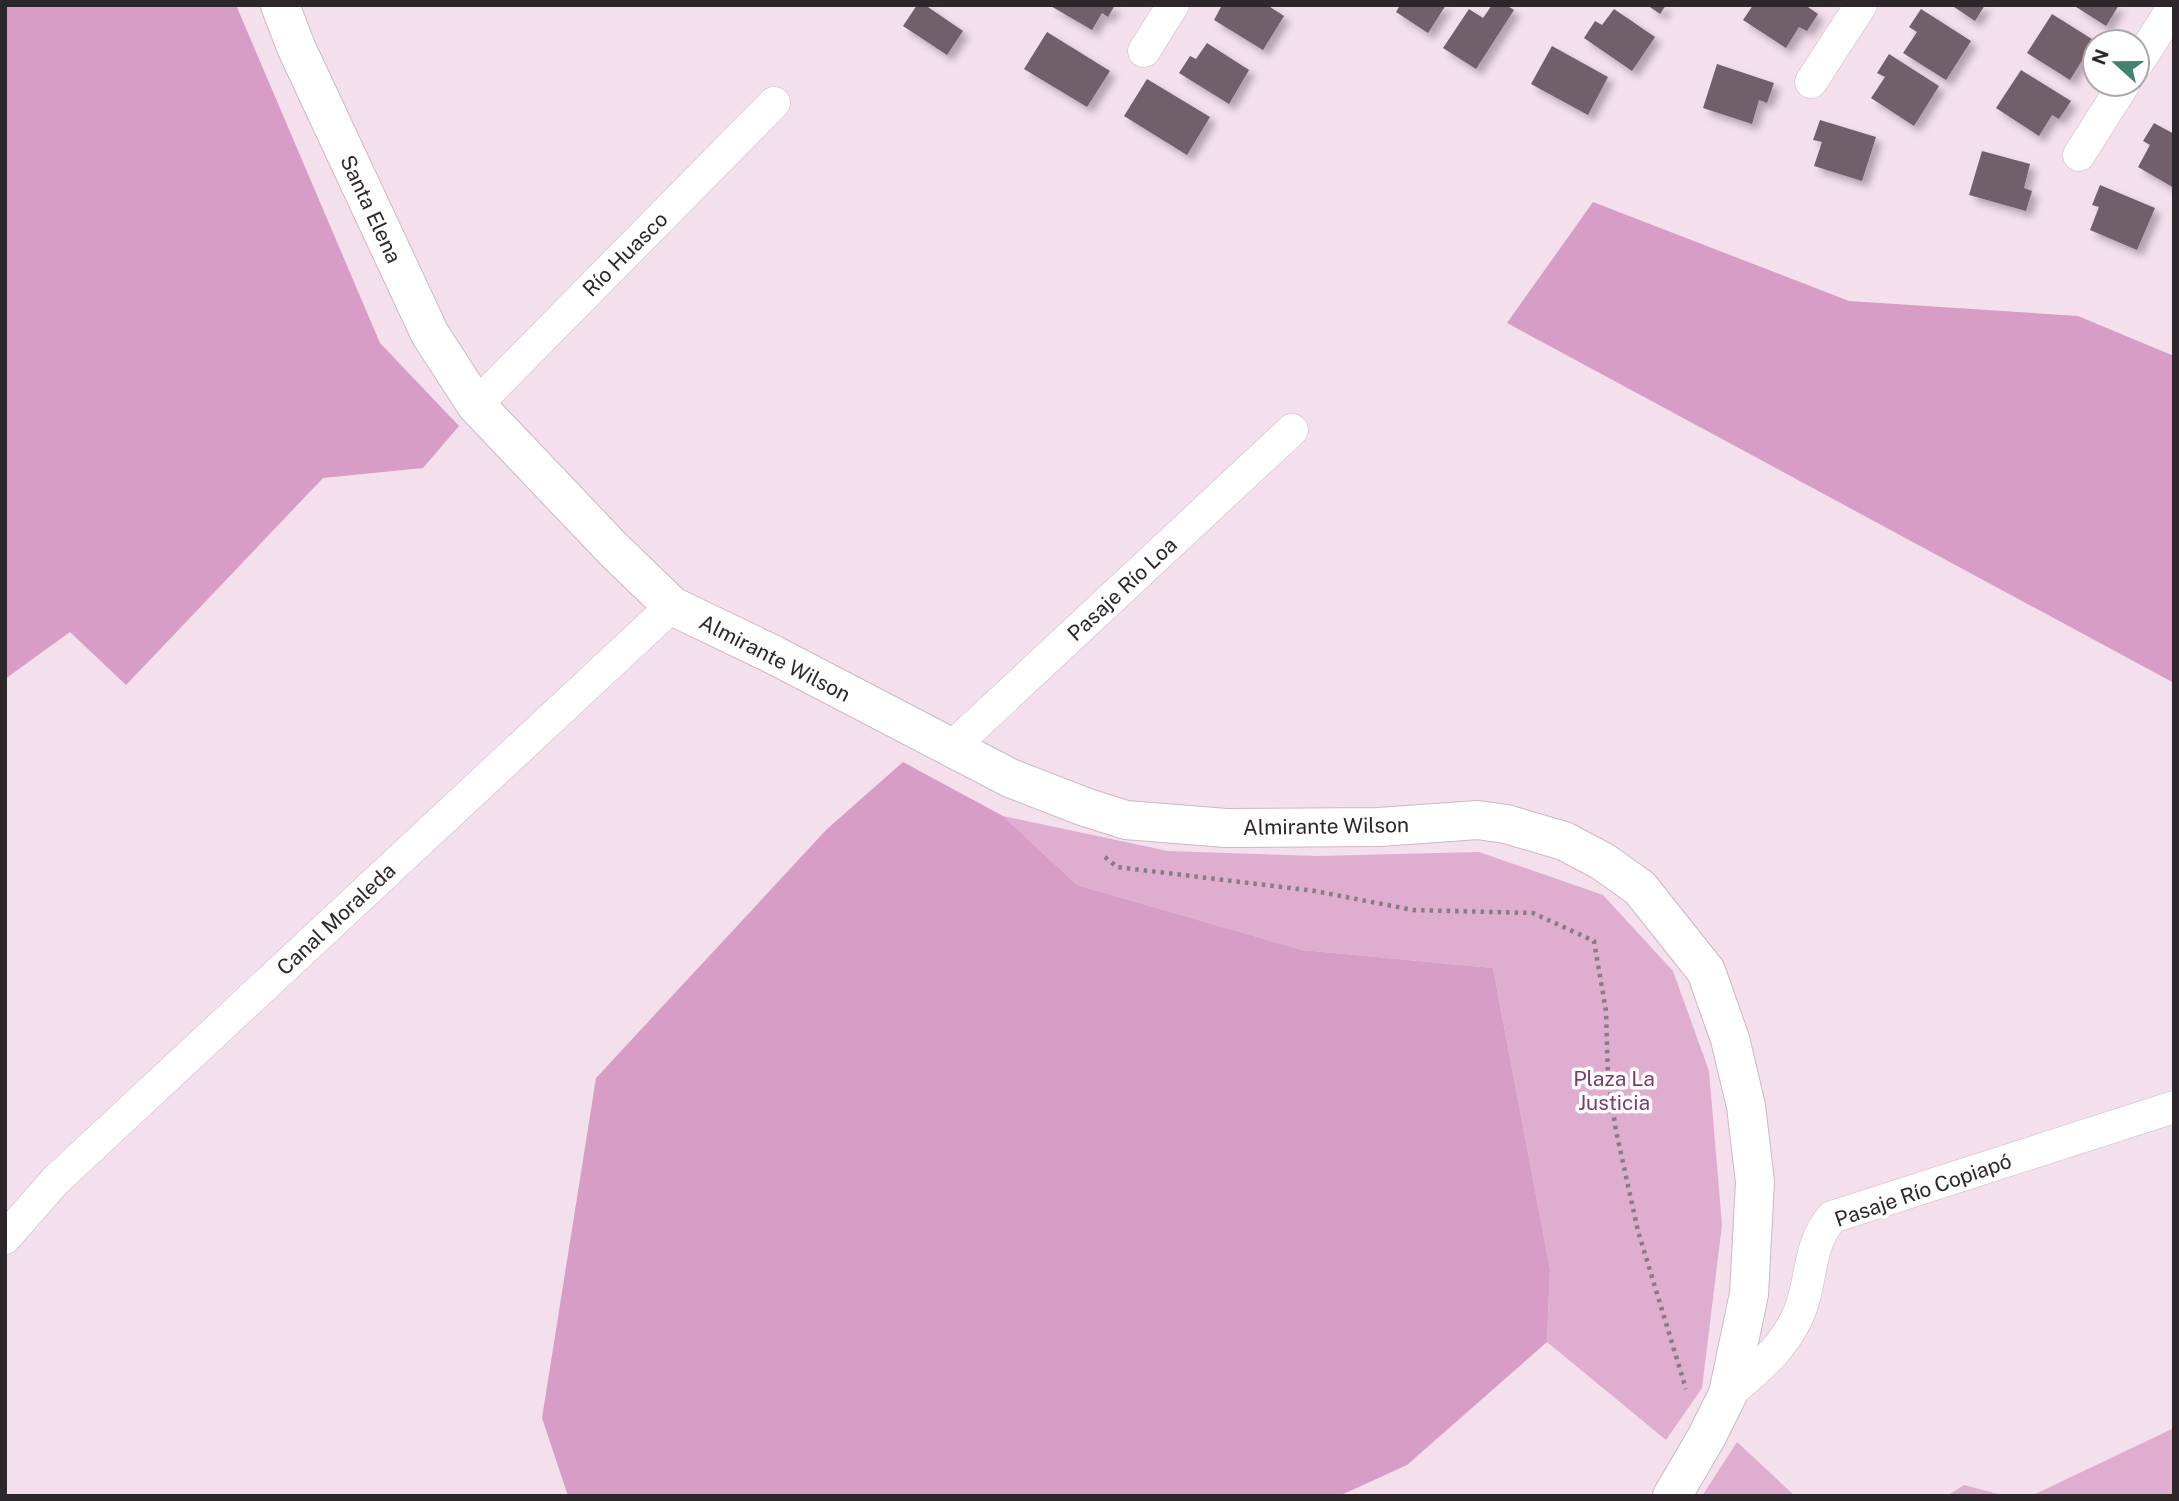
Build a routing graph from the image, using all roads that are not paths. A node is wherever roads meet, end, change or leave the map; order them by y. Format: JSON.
{"nodes":[{"id":1,"x":280,"y":5,"type":"edge"},
{"id":2,"x":1172,"y":5,"type":"edge"},
{"id":3,"x":1861,"y":5,"type":"edge"},
{"id":4,"x":2174,"y":6,"type":"edge"},
{"id":5,"x":2151,"y":42,"type":"edge"},
{"id":6,"x":1144,"y":51,"type":"dead end"},
{"id":7,"x":1811,"y":82,"type":"dead end"},
{"id":8,"x":2115,"y":98,"type":"edge"},
{"id":9,"x":774,"y":103,"type":"dead end"},
{"id":10,"x":2079,"y":155,"type":"dead end"},
{"id":11,"x":476,"y":405,"type":"junction"},
{"id":12,"x":1292,"y":430,"type":"dead end"},
{"id":13,"x":673,"y":606,"type":"junction"},
{"id":14,"x":951,"y":748,"type":"junction"},
{"id":15,"x":2174,"y":1107,"type":"edge"},
{"id":16,"x":5,"y":1238,"type":"edge"},
{"id":17,"x":1728,"y":1394,"type":"junction"},
{"id":18,"x":1672,"y":1496,"type":"edge"}],
"edges":[{"from":1,"to":11,"type":"street","name":"Santa Elena"},
{"from":2,"to":6,"type":"street"},
{"from":3,"to":7,"type":"street"},
{"from":4,"to":5,"type":"street"},
{"from":8,"to":10,"type":"street"},
{"from":9,"to":11,"type":"street","name":"Río Huasco"},
{"from":11,"to":13,"type":"street","name":"Almirante Wilson"},
{"from":12,"to":14,"type":"street","name":"Pasaje Río Loa"},
{"from":13,"to":14,"type":"street","name":"Almirante Wilson"},
{"from":13,"to":16,"type":"street","name":"Canal Moraleda"},
{"from":14,"to":17,"type":"street","name":"Almirante Wilson"},
{"from":15,"to":17,"type":"street","name":"Pasaje Río Copiapó"},
{"from":17,"to":18,"type":"street","name":"Almirante Wilson"}]}
